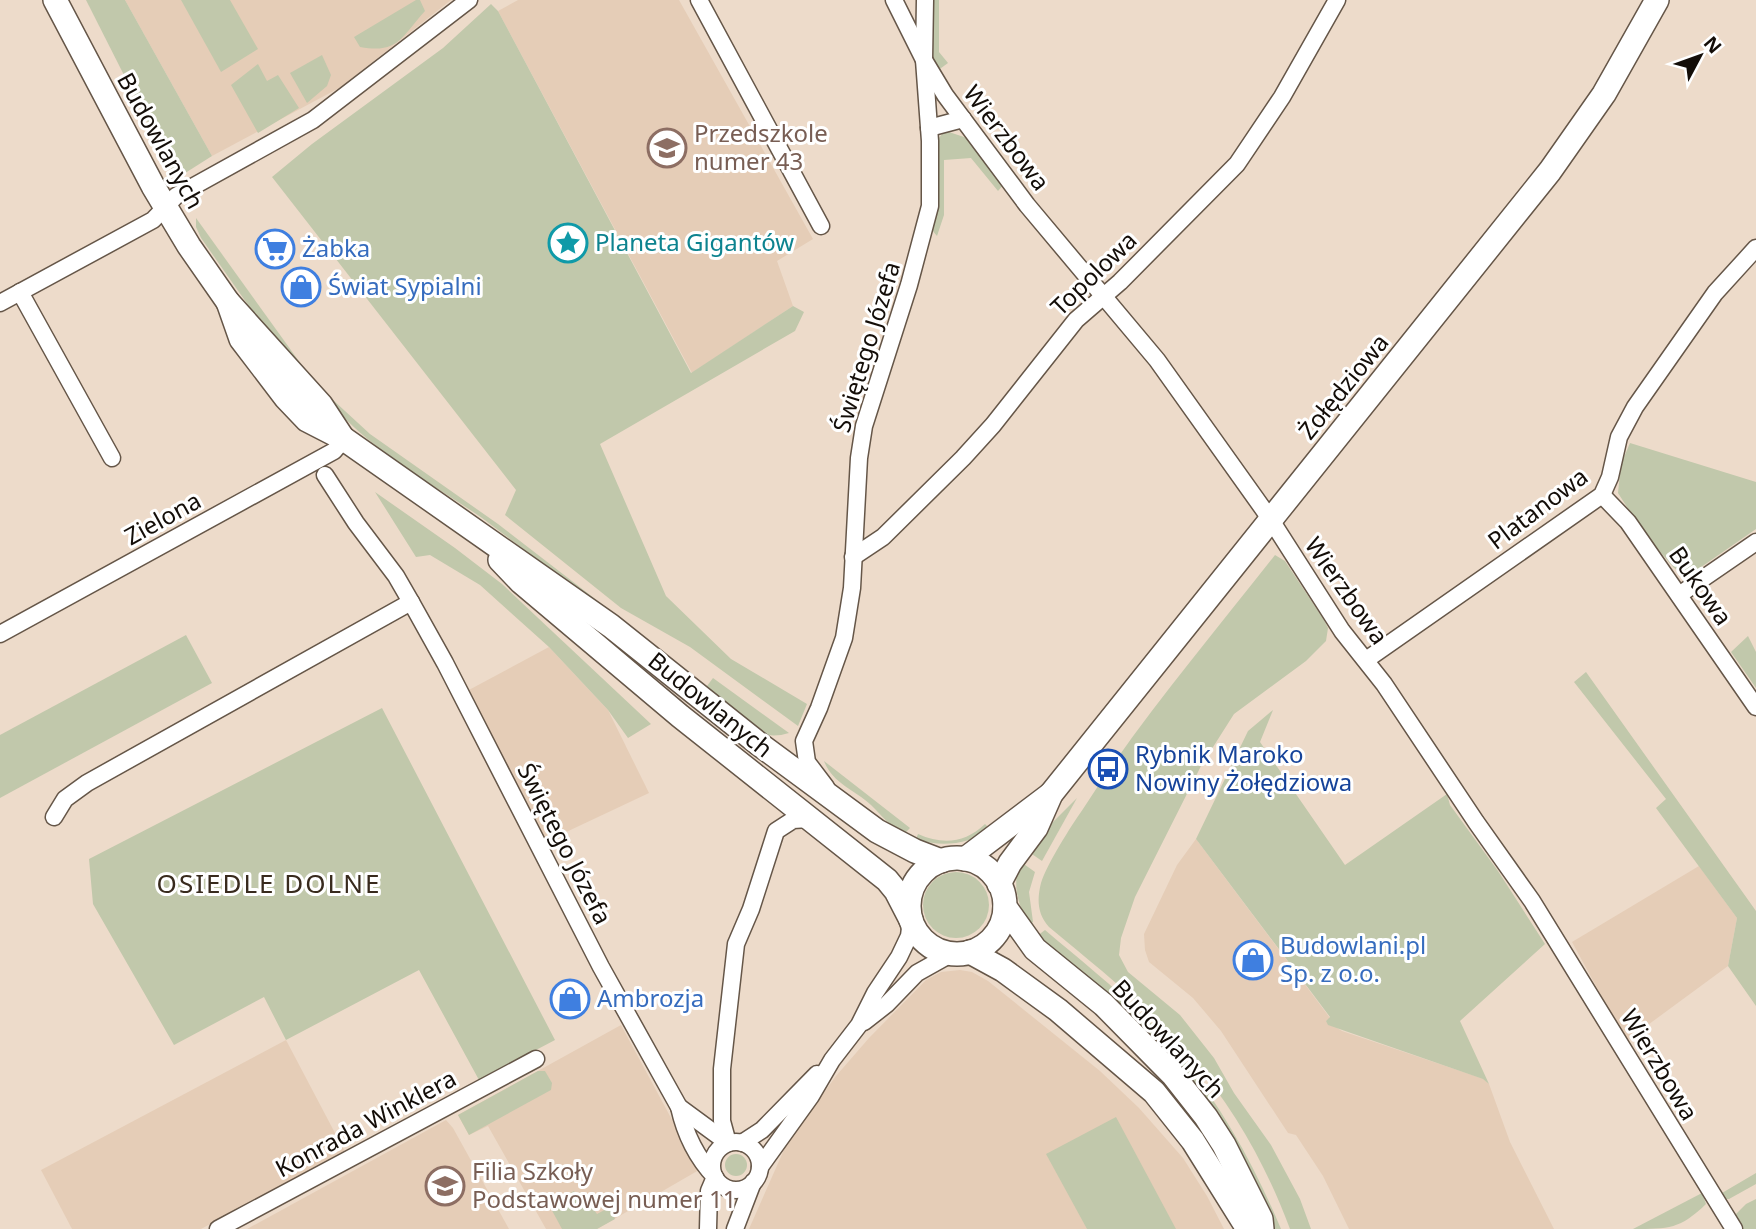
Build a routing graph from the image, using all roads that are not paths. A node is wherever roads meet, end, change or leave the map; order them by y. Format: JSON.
{"nodes":[{"id":1,"x":55,"y":0,"type":"edge"},
{"id":2,"x":469,"y":0,"type":"edge"},
{"id":3,"x":699,"y":0,"type":"edge"},
{"id":4,"x":894,"y":0,"type":"edge"},
{"id":5,"x":925,"y":0,"type":"edge"},
{"id":6,"x":1337,"y":0,"type":"edge"},
{"id":7,"x":1657,"y":0,"type":"edge"},
{"id":8,"x":924,"y":60,"type":"junction"},
{"id":9,"x":963,"y":119,"type":"junction"},
{"id":10,"x":929,"y":128,"type":"junction"},
{"id":11,"x":165,"y":207,"type":"junction"},
{"id":12,"x":821,"y":226,"type":"dead end"},
{"id":13,"x":1756,"y":248,"type":"edge"},
{"id":14,"x":20,"y":292,"type":"junction"},
{"id":15,"x":1104,"y":295,"type":"junction"},
{"id":16,"x":0,"y":303,"type":"edge"},
{"id":17,"x":344,"y":439,"type":"junction"},
{"id":18,"x":112,"y":458,"type":"dead end"},
{"id":19,"x":326,"y":475,"type":"dead end"},
{"id":20,"x":1602,"y":495,"type":"junction"},
{"id":21,"x":1271,"y":520,"type":"junction"},
{"id":22,"x":472,"y":531,"type":"junction"},
{"id":23,"x":1756,"y":542,"type":"edge"},
{"id":24,"x":853,"y":557,"type":"junction"},
{"id":25,"x":1679,"y":595,"type":"junction"},
{"id":26,"x":411,"y":602,"type":"junction"},
{"id":27,"x":0,"y":634,"type":"edge"},
{"id":28,"x":1366,"y":660,"type":"junction"},
{"id":29,"x":1756,"y":706,"type":"edge"},
{"id":30,"x":804,"y":741,"type":"junction"},
{"id":31,"x":767,"y":750,"type":"junction"},
{"id":32,"x":1051,"y":794,"type":"junction"},
{"id":33,"x":840,"y":805,"type":"junction"},
{"id":34,"x":54,"y":817,"type":"dead end"},
{"id":35,"x":809,"y":819,"type":"junction"},
{"id":36,"x":965,"y":859,"type":"junction"},
{"id":37,"x":941,"y":861,"type":"junction"},
{"id":38,"x":999,"y":884,"type":"junction"},
{"id":39,"x":1005,"y":907,"type":"junction"},
{"id":40,"x":911,"y":920,"type":"junction"},
{"id":41,"x":960,"y":953,"type":"junction"},
{"id":42,"x":859,"y":1025,"type":"junction"},
{"id":43,"x":536,"y":1059,"type":"dead end"},
{"id":44,"x":832,"y":1060,"type":"junction"},
{"id":45,"x":678,"y":1107,"type":"junction"},
{"id":46,"x":735,"y":1143,"type":"junction"},
{"id":47,"x":757,"y":1175,"type":"junction"},
{"id":48,"x":715,"y":1177,"type":"junction"},
{"id":49,"x":1733,"y":1227,"type":"edge"},
{"id":50,"x":218,"y":1229,"type":"edge"},
{"id":51,"x":708,"y":1229,"type":"edge"},
{"id":52,"x":735,"y":1229,"type":"edge"},
{"id":53,"x":1248,"y":1229,"type":"edge"},
{"id":54,"x":1262,"y":1229,"type":"edge"}],
"edges":[{"from":1,"to":11,"type":"street","name":"Budowlanych"},
{"from":2,"to":11,"type":"street"},
{"from":3,"to":12,"type":"street"},
{"from":4,"to":8,"type":"street","name":"Wierzbowa"},
{"from":5,"to":8,"type":"street","name":"Świętego Józefa"},
{"from":6,"to":15,"type":"street","name":"Topolowa"},
{"from":7,"to":21,"type":"street","name":"Żołędziowa"},
{"from":8,"to":9,"type":"street","name":"Wierzbowa"},
{"from":8,"to":10,"type":"street","name":"Świętego Józefa"},
{"from":9,"to":10,"type":"street"},
{"from":9,"to":15,"type":"street","name":"Wierzbowa"},
{"from":10,"to":24,"type":"street","name":"Świętego Józefa"},
{"from":11,"to":14,"type":"street"},
{"from":11,"to":17,"type":"street","name":"Budowlanych"},
{"from":13,"to":20,"type":"street","name":"Platanowa"},
{"from":14,"to":16,"type":"street"},
{"from":14,"to":18,"type":"street"},
{"from":15,"to":21,"type":"street","name":"Wierzbowa"},
{"from":15,"to":24,"type":"street","name":"Topolowa"},
{"from":17,"to":22,"type":"street","name":"Budowlanych"},
{"from":17,"to":27,"type":"street","name":"Zielona"},
{"from":19,"to":26,"type":"street","name":"Świętego Józefa"},
{"from":20,"to":25,"type":"street","name":"Bukowa"},
{"from":20,"to":28,"type":"street","name":"Platanowa"},
{"from":21,"to":28,"type":"street","name":"Wierzbowa"},
{"from":21,"to":32,"type":"street","name":"Żołędziowa"},
{"from":22,"to":31,"type":"street","name":"Budowlanych"},
{"from":22,"to":35,"type":"street","name":"Budowlanych"},
{"from":23,"to":25,"type":"street"},
{"from":24,"to":30,"type":"street","name":"Świętego Józefa"},
{"from":25,"to":29,"type":"street","name":"Bukowa"},
{"from":26,"to":34,"type":"street"},
{"from":26,"to":45,"type":"street","name":"Świętego Józefa"},
{"from":28,"to":49,"type":"street","name":"Wierzbowa"},
{"from":30,"to":31,"type":"street"},
{"from":30,"to":33,"type":"street"},
{"from":31,"to":33,"type":"street","name":"Budowlanych"},
{"from":32,"to":36,"type":"street","name":"Żołędziowa"},
{"from":32,"to":38,"type":"street","name":"Żołędziowa"},
{"from":33,"to":37,"type":"street","name":"Budowlanych"},
{"from":35,"to":40,"type":"street","name":"Budowlanych"},
{"from":35,"to":46,"type":"street"},
{"from":36,"to":37,"type":"street"},
{"from":36,"to":38,"type":"street"},
{"from":37,"to":40,"type":"street"},
{"from":38,"to":39,"type":"street"},
{"from":39,"to":41,"type":"street"},
{"from":39,"to":54,"type":"street","name":"Budowlanych"},
{"from":40,"to":41,"type":"street"},
{"from":40,"to":42,"type":"street"},
{"from":41,"to":42,"type":"street"},
{"from":41,"to":53,"type":"street","name":"Budowlanych"},
{"from":42,"to":44,"type":"street"},
{"from":43,"to":50,"type":"street","name":"Konrada Winklera"},
{"from":44,"to":46,"type":"street"},
{"from":44,"to":47,"type":"street"},
{"from":45,"to":46,"type":"street","name":"Świętego Józefa"},
{"from":45,"to":48,"type":"street","name":"Świętego Józefa"},
{"from":46,"to":47,"type":"street"},
{"from":46,"to":48,"type":"street"},
{"from":47,"to":48,"type":"street"},
{"from":47,"to":52,"type":"street"},
{"from":48,"to":51,"type":"street"}]}
